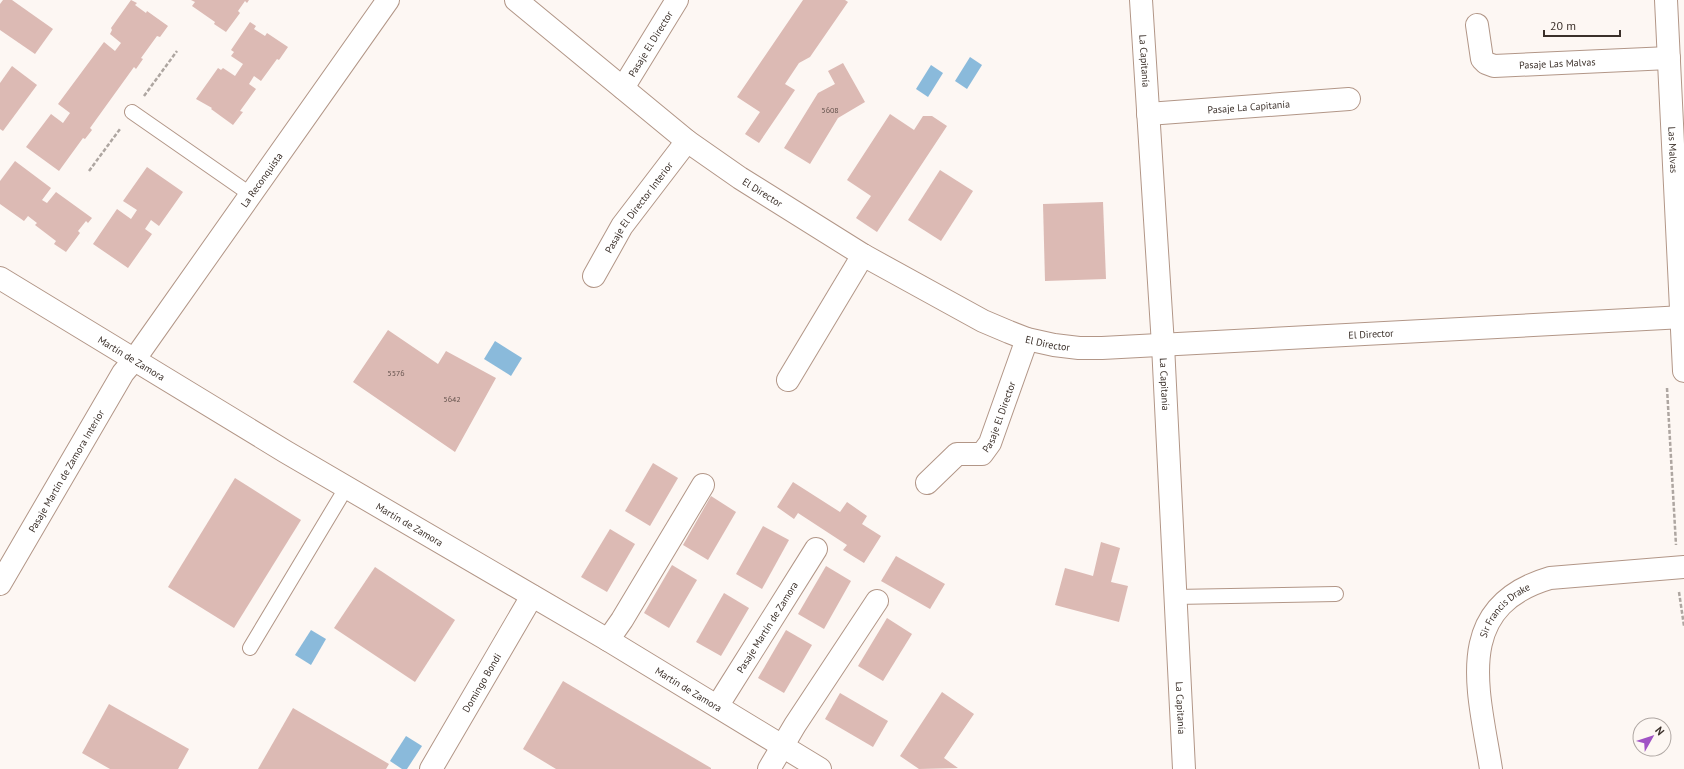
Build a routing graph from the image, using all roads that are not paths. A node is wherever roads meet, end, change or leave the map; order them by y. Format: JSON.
{"nodes":[{"id":1,"x":388,"y":0,"type":"edge"},
{"id":2,"x":516,"y":0,"type":"edge"},
{"id":3,"x":677,"y":0,"type":"edge"},
{"id":4,"x":1141,"y":0,"type":"edge"},
{"id":5,"x":1666,"y":0,"type":"edge"},
{"id":6,"x":1477,"y":25,"type":"dead end"},
{"id":7,"x":1669,"y":58,"type":"junction"},
{"id":8,"x":623,"y":88,"type":"junction"},
{"id":9,"x":1349,"y":99,"type":"dead end"},
{"id":10,"x":132,"y":112,"type":"dead end"},
{"id":11,"x":1148,"y":114,"type":"junction"},
{"id":12,"x":687,"y":141,"type":"junction"},
{"id":13,"x":250,"y":194,"type":"junction"},
{"id":14,"x":863,"y":255,"type":"junction"},
{"id":15,"x":594,"y":276,"type":"dead end"},
{"id":16,"x":0,"y":278,"type":"edge"},
{"id":17,"x":1682,"y":317,"type":"edge"},
{"id":18,"x":1028,"y":339,"type":"junction"},
{"id":19,"x":1163,"y":345,"type":"junction"},
{"id":20,"x":134,"y":360,"type":"junction"},
{"id":21,"x":1684,"y":371,"type":"edge"},
{"id":22,"x":788,"y":380,"type":"dead end"},
{"id":23,"x":927,"y":483,"type":"dead end"},
{"id":24,"x":703,"y":485,"type":"dead end"},
{"id":25,"x":346,"y":488,"type":"junction"},
{"id":26,"x":816,"y":548,"type":"dead end"},
{"id":27,"x":1684,"y":567,"type":"edge"},
{"id":28,"x":0,"y":584,"type":"edge"},
{"id":29,"x":1336,"y":594,"type":"dead end"},
{"id":30,"x":532,"y":596,"type":"junction"},
{"id":31,"x":1176,"y":597,"type":"junction"},
{"id":32,"x":877,"y":601,"type":"dead end"},
{"id":33,"x":608,"y":640,"type":"junction"},
{"id":34,"x":250,"y":648,"type":"dead end"},
{"id":35,"x":718,"y":705,"type":"junction"},
{"id":36,"x":782,"y":746,"type":"junction"},
{"id":37,"x":431,"y":769,"type":"edge"},
{"id":38,"x":769,"y":769,"type":"edge"},
{"id":39,"x":820,"y":769,"type":"edge"},
{"id":40,"x":1184,"y":769,"type":"edge"},
{"id":41,"x":1491,"y":769,"type":"edge"}],
"edges":[{"from":1,"to":13,"type":"street","name":"La Reconquista"},
{"from":2,"to":8,"type":"street","name":"El Director"},
{"from":3,"to":8,"type":"street","name":"Pasaje El Director"},
{"from":4,"to":11,"type":"street","name":"La Capitanía"},
{"from":5,"to":7,"type":"street","name":"Las Malvas"},
{"from":6,"to":7,"type":"street","name":"Pasaje Las Malvas"},
{"from":7,"to":17,"type":"street","name":"Las Malvas"},
{"from":8,"to":12,"type":"street","name":"El Director"},
{"from":9,"to":11,"type":"street","name":"Pasaje La Capitanía"},
{"from":10,"to":13,"type":"lane"},
{"from":11,"to":19,"type":"street","name":"La Capitanía"},
{"from":12,"to":14,"type":"street","name":"El Director"},
{"from":12,"to":15,"type":"street","name":"Pasaje El Director Interior"},
{"from":13,"to":20,"type":"street","name":"La Reconquista"},
{"from":14,"to":18,"type":"street","name":"El Director"},
{"from":14,"to":22,"type":"street"},
{"from":16,"to":20,"type":"street","name":"Martín de Zamora"},
{"from":17,"to":19,"type":"street","name":"El Director"},
{"from":17,"to":21,"type":"street","name":"Las Malvas"},
{"from":18,"to":19,"type":"street","name":"El Director"},
{"from":18,"to":23,"type":"street","name":"Pasaje El Director"},
{"from":19,"to":31,"type":"street","name":"La Capitanía"},
{"from":20,"to":25,"type":"street","name":"Martín de Zamora"},
{"from":20,"to":28,"type":"street","name":"Pasaje Martín de Zamora Interior"},
{"from":24,"to":33,"type":"street"},
{"from":25,"to":30,"type":"street","name":"Martín de Zamora"},
{"from":25,"to":34,"type":"lane"},
{"from":26,"to":35,"type":"street","name":"Pasaje Martín de Zamora"},
{"from":27,"to":41,"type":"street","name":"Sir Francis Drake"},
{"from":29,"to":31,"type":"lane"},
{"from":30,"to":33,"type":"street","name":"Martín de Zamora"},
{"from":30,"to":37,"type":"street","name":"Domingo Bondi"},
{"from":31,"to":40,"type":"street","name":"La Capitanía"},
{"from":32,"to":36,"type":"street"},
{"from":33,"to":35,"type":"street","name":"Martín de Zamora"},
{"from":35,"to":36,"type":"street","name":"Martín de Zamora"},
{"from":36,"to":38,"type":"street"},
{"from":36,"to":39,"type":"street","name":"Martín de Zamora"}]}
